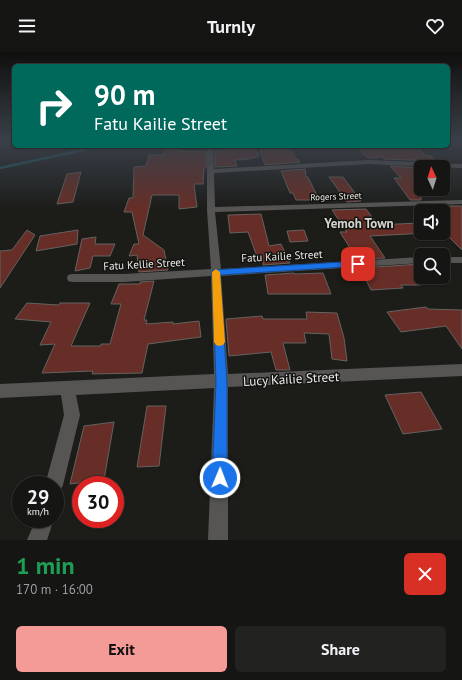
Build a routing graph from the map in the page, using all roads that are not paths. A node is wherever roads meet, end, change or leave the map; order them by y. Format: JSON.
{"nodes":[{"id":1,"x":210,"y":164,"type":"edge"},
{"id":2,"x":337,"y":164,"type":"edge"},
{"id":3,"x":410,"y":164,"type":"edge"},
{"id":4,"x":462,"y":166,"type":"edge"},
{"id":5,"x":210,"y":171,"type":"junction"},
{"id":6,"x":462,"y":202,"type":"edge"},
{"id":7,"x":211,"y":210,"type":"junction"},
{"id":8,"x":414,"y":260,"type":"edge"},
{"id":9,"x":450,"y":260,"type":"edge"},
{"id":10,"x":462,"y":260,"type":"edge"},
{"id":11,"x":216,"y":272,"type":"junction"},
{"id":12,"x":72,"y":278,"type":"dead end"},
{"id":13,"x":462,"y":370,"type":"edge"},
{"id":14,"x":221,"y":382,"type":"junction"},
{"id":15,"x":67,"y":387,"type":"junction"},
{"id":16,"x":0,"y":391,"type":"edge"},
{"id":17,"x":56,"y":476,"type":"edge"},
{"id":18,"x":42,"y":528,"type":"edge"},
{"id":19,"x":37,"y":540,"type":"edge"},
{"id":20,"x":218,"y":540,"type":"edge"}],
"edges":[{"from":1,"to":5,"type":"street"},
{"from":2,"to":5,"type":"street"},
{"from":3,"to":4,"type":"street"},
{"from":5,"to":7,"type":"street"},
{"from":6,"to":7,"type":"street","name":"Rogers Street"},
{"from":7,"to":11,"type":"street"},
{"from":8,"to":11,"type":"street","name":"Fatu Kailie Street"},
{"from":9,"to":10,"type":"street"},
{"from":11,"to":12,"type":"street","name":"Fatu Kellie Street"},
{"from":11,"to":14,"type":"street"},
{"from":13,"to":14,"type":"street","name":"Lucy Kailie Street"},
{"from":14,"to":15,"type":"street","name":"Lucy Kailie Street"},
{"from":14,"to":20,"type":"street"},
{"from":15,"to":16,"type":"street","name":"Lucy Kailie Street"},
{"from":15,"to":17,"type":"street"},
{"from":18,"to":19,"type":"street"}]}
